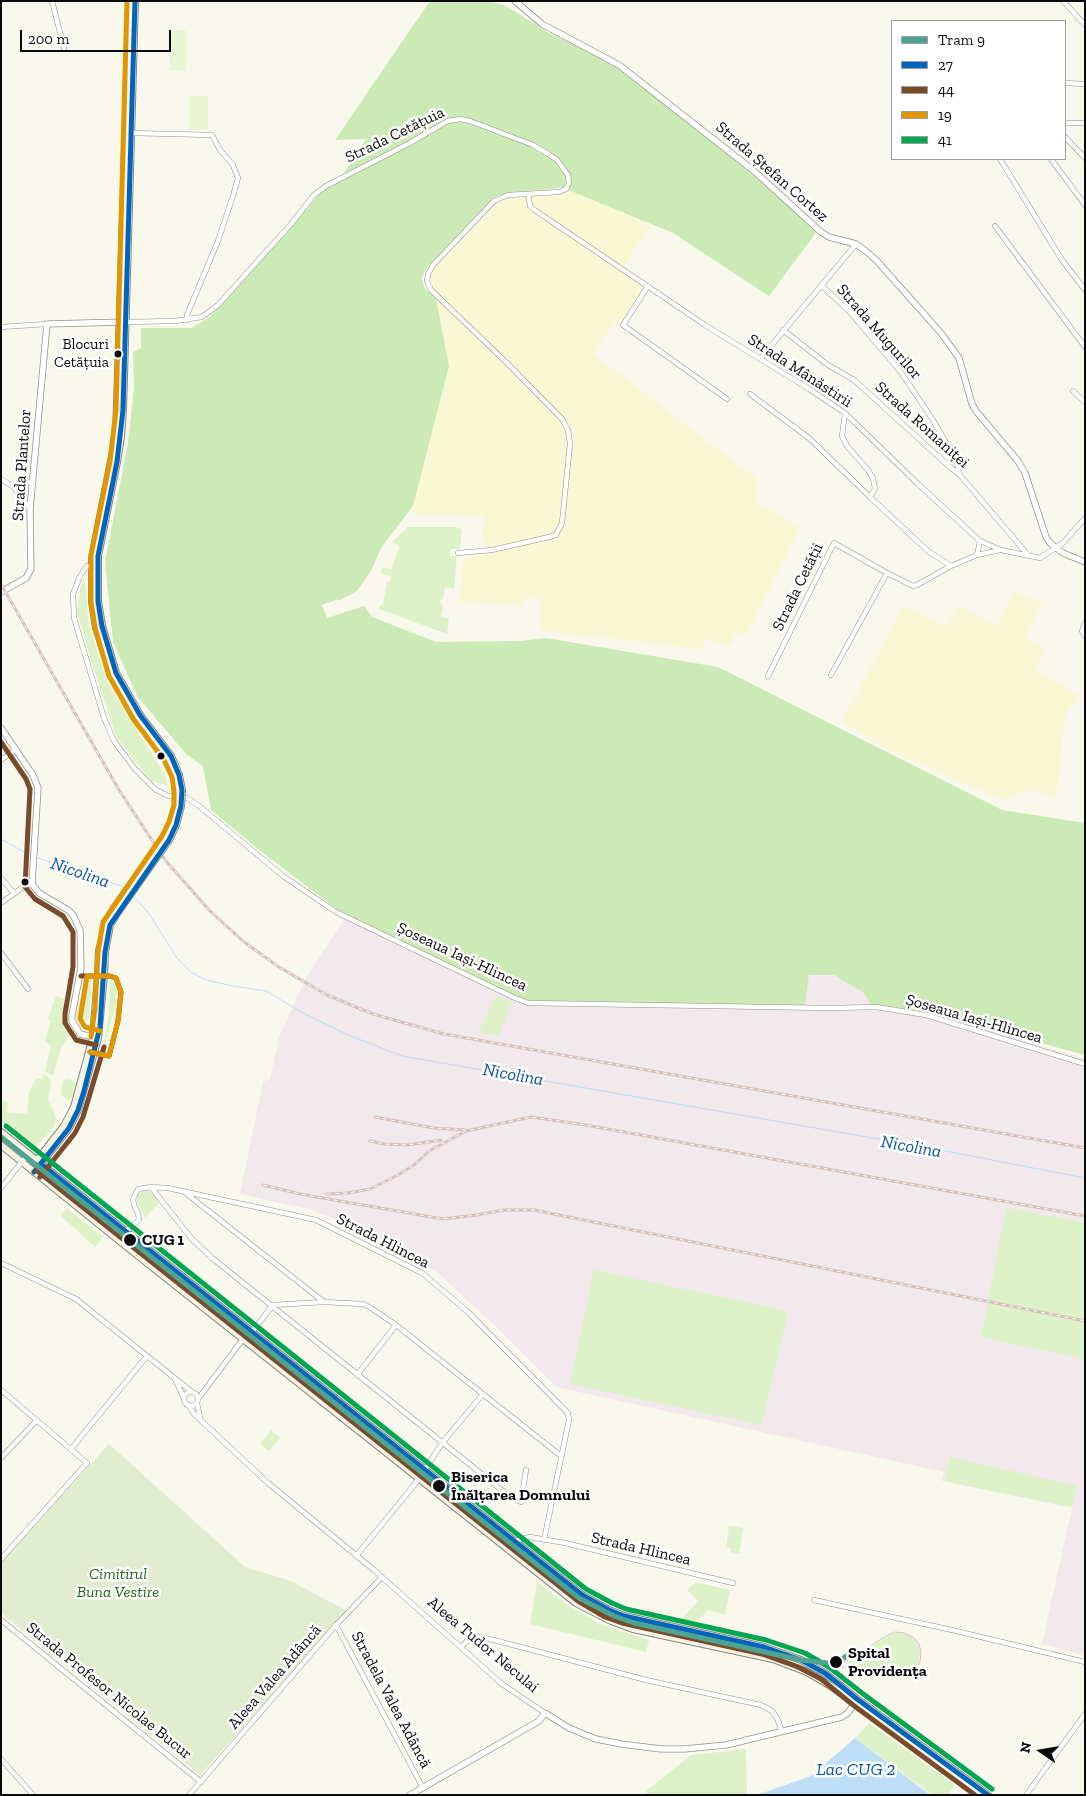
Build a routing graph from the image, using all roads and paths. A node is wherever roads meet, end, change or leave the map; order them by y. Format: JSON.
{"nodes":[{"id":1,"x":52,"y":1,"type":"edge"},
{"id":2,"x":130,"y":1,"type":"edge"},
{"id":3,"x":135,"y":1,"type":"edge"},
{"id":4,"x":514,"y":1,"type":"edge"},
{"id":5,"x":1063,"y":1,"type":"edge"},
{"id":6,"x":1085,"y":25,"type":"edge"},
{"id":7,"x":64,"y":48,"type":"dead end"},
{"id":8,"x":1066,"y":83,"type":"edge"},
{"id":9,"x":1085,"y":84,"type":"edge"},
{"id":10,"x":1066,"y":123,"type":"edge"},
{"id":11,"x":1085,"y":123,"type":"edge"},
{"id":12,"x":131,"y":133,"type":"junction"},
{"id":13,"x":1066,"y":138,"type":"edge"},
{"id":14,"x":1085,"y":158,"type":"edge"},
{"id":15,"x":1001,"y":160,"type":"edge"},
{"id":16,"x":1052,"y":160,"type":"edge"},
{"id":17,"x":528,"y":194,"type":"junction"},
{"id":18,"x":1085,"y":205,"type":"edge"},
{"id":19,"x":995,"y":226,"type":"dead end"},
{"id":20,"x":856,"y":244,"type":"junction"},
{"id":21,"x":821,"y":285,"type":"junction"},
{"id":22,"x":648,"y":286,"type":"junction"},
{"id":23,"x":1085,"y":290,"type":"edge"},
{"id":24,"x":188,"y":320,"type":"junction"},
{"id":25,"x":123,"y":322,"type":"junction"},
{"id":26,"x":47,"y":324,"type":"junction"},
{"id":27,"x":1,"y":327,"type":"edge"},
{"id":28,"x":783,"y":330,"type":"junction"},
{"id":29,"x":1085,"y":346,"type":"edge"},
{"id":30,"x":760,"y":359,"type":"junction"},
{"id":31,"x":1073,"y":391,"type":"dead end"},
{"id":32,"x":750,"y":394,"type":"dead end"},
{"id":33,"x":727,"y":398,"type":"dead end"},
{"id":34,"x":1085,"y":402,"type":"edge"},
{"id":35,"x":845,"y":413,"type":"junction"},
{"id":36,"x":959,"y":474,"type":"junction"},
{"id":37,"x":1,"y":479,"type":"edge"},
{"id":38,"x":33,"y":481,"type":"junction"},
{"id":39,"x":14,"y":487,"type":"junction"},
{"id":40,"x":870,"y":497,"type":"junction"},
{"id":41,"x":30,"y":509,"type":"junction"},
{"id":42,"x":1085,"y":518,"type":"edge"},
{"id":43,"x":980,"y":541,"type":"junction"},
{"id":44,"x":1056,"y":548,"type":"junction"},
{"id":45,"x":1001,"y":550,"type":"junction"},
{"id":46,"x":458,"y":553,"type":"dead end"},
{"id":47,"x":977,"y":555,"type":"junction"},
{"id":48,"x":1028,"y":556,"type":"junction"},
{"id":49,"x":1085,"y":562,"type":"edge"},
{"id":50,"x":950,"y":566,"type":"junction"},
{"id":51,"x":94,"y":567,"type":"junction"},
{"id":52,"x":887,"y":573,"type":"junction"},
{"id":53,"x":1,"y":592,"type":"edge"},
{"id":54,"x":1085,"y":623,"type":"edge"},
{"id":55,"x":1085,"y":636,"type":"edge"},
{"id":56,"x":831,"y":675,"type":"dead end"},
{"id":57,"x":768,"y":676,"type":"dead end"},
{"id":58,"x":1,"y":728,"type":"edge"},
{"id":59,"x":16,"y":749,"type":"junction"},
{"id":60,"x":1,"y":760,"type":"edge"},
{"id":61,"x":1,"y":878,"type":"edge"},
{"id":62,"x":32,"y":884,"type":"junction"},
{"id":63,"x":14,"y":893,"type":"junction"},
{"id":64,"x":1,"y":903,"type":"edge"},
{"id":65,"x":1,"y":953,"type":"edge"},
{"id":66,"x":28,"y":989,"type":"dead end"},
{"id":67,"x":96,"y":1037,"type":"junction"},
{"id":68,"x":1085,"y":1064,"type":"edge"},
{"id":69,"x":1,"y":1132,"type":"edge"},
{"id":70,"x":1,"y":1145,"type":"edge"},
{"id":71,"x":28,"y":1154,"type":"junction"},
{"id":72,"x":22,"y":1162,"type":"junction"},
{"id":73,"x":39,"y":1162,"type":"junction"},
{"id":74,"x":32,"y":1171,"type":"junction"},
{"id":75,"x":151,"y":1187,"type":"junction"},
{"id":76,"x":1,"y":1188,"type":"edge"},
{"id":77,"x":182,"y":1190,"type":"junction"},
{"id":78,"x":125,"y":1232,"type":"junction"},
{"id":79,"x":1,"y":1263,"type":"edge"},
{"id":80,"x":324,"y":1302,"type":"junction"},
{"id":81,"x":273,"y":1306,"type":"junction"},
{"id":82,"x":396,"y":1325,"type":"junction"},
{"id":83,"x":251,"y":1332,"type":"junction"},
{"id":84,"x":244,"y":1339,"type":"junction"},
{"id":85,"x":147,"y":1356,"type":"junction"},
{"id":86,"x":358,"y":1375,"type":"junction"},
{"id":87,"x":174,"y":1378,"type":"junction"},
{"id":88,"x":1,"y":1390,"type":"edge"},
{"id":89,"x":483,"y":1394,"type":"junction"},
{"id":90,"x":196,"y":1397,"type":"junction"},
{"id":91,"x":184,"y":1398,"type":"junction"},
{"id":92,"x":188,"y":1405,"type":"junction"},
{"id":93,"x":200,"y":1418,"type":"junction"},
{"id":94,"x":37,"y":1420,"type":"junction"},
{"id":95,"x":443,"y":1442,"type":"junction"},
{"id":96,"x":70,"y":1449,"type":"junction"},
{"id":97,"x":561,"y":1456,"type":"junction"},
{"id":98,"x":1,"y":1458,"type":"edge"},
{"id":99,"x":424,"y":1470,"type":"junction"},
{"id":100,"x":526,"y":1470,"type":"dead end"},
{"id":101,"x":418,"y":1479,"type":"junction"},
{"id":102,"x":544,"y":1540,"type":"junction"},
{"id":103,"x":515,"y":1543,"type":"junction"},
{"id":104,"x":509,"y":1550,"type":"junction"},
{"id":105,"x":356,"y":1556,"type":"junction"},
{"id":106,"x":1,"y":1559,"type":"edge"},
{"id":107,"x":382,"y":1577,"type":"junction"},
{"id":108,"x":733,"y":1583,"type":"dead end"},
{"id":109,"x":814,"y":1600,"type":"dead end"},
{"id":110,"x":1,"y":1620,"type":"edge"},
{"id":111,"x":336,"y":1625,"type":"junction"},
{"id":112,"x":461,"y":1647,"type":"junction"},
{"id":113,"x":1085,"y":1662,"type":"edge"},
{"id":114,"x":856,"y":1701,"type":"junction"},
{"id":115,"x":544,"y":1713,"type":"junction"},
{"id":116,"x":1085,"y":1714,"type":"edge"},
{"id":117,"x":782,"y":1732,"type":"junction"},
{"id":118,"x":1,"y":1759,"type":"edge"},
{"id":119,"x":201,"y":1782,"type":"junction"},
{"id":120,"x":423,"y":1788,"type":"junction"},
{"id":121,"x":33,"y":1795,"type":"edge"},
{"id":122,"x":189,"y":1795,"type":"edge"},
{"id":123,"x":410,"y":1795,"type":"edge"},
{"id":124,"x":978,"y":1795,"type":"edge"},
{"id":125,"x":988,"y":1795,"type":"edge"},
{"id":126,"x":1026,"y":1795,"type":"edge"}],
"edges":[{"from":1,"to":7,"type":"street"},
{"from":2,"to":25,"type":"main road"},
{"from":3,"to":12,"type":"main road"},
{"from":4,"to":20,"type":"street","name":"Strada Ștefan Cortez"},
{"from":5,"to":6,"type":"street"},
{"from":8,"to":9,"type":"street"},
{"from":10,"to":11,"type":"street"},
{"from":12,"to":24,"type":"street"},
{"from":12,"to":25,"type":"main road"},
{"from":13,"to":14,"type":"street"},
{"from":15,"to":23,"type":"street"},
{"from":16,"to":18,"type":"street"},
{"from":17,"to":22,"type":"street","name":"Strada Mânăstirii"},
{"from":17,"to":24,"type":"street","name":"Strada Cetățuia"},
{"from":17,"to":46,"type":"street","name":"Strada Cetățuia"},
{"from":19,"to":29,"type":"street"},
{"from":20,"to":21,"type":"street"},
{"from":20,"to":44,"type":"street","name":"Strada Ștefan Cortez"},
{"from":21,"to":28,"type":"street"},
{"from":21,"to":36,"type":"street","name":"Strada Mugurilor"},
{"from":22,"to":30,"type":"street","name":"Strada Mânăstirii"},
{"from":22,"to":33,"type":"street"},
{"from":24,"to":25,"type":"street","name":"Strada Cetățuia"},
{"from":25,"to":26,"type":"street","name":"Strada Cetățuia"},
{"from":25,"to":51,"type":"main road"},
{"from":26,"to":27,"type":"street","name":"Strada Cetățuia"},
{"from":26,"to":38,"type":"street","name":"Strada Plantelor"},
{"from":28,"to":30,"type":"street"},
{"from":28,"to":36,"type":"street","name":"Strada Romaniței"},
{"from":30,"to":35,"type":"street","name":"Strada Mânăstirii"},
{"from":31,"to":34,"type":"street"},
{"from":32,"to":40,"type":"street"},
{"from":35,"to":40,"type":"street"},
{"from":35,"to":43,"type":"street","name":"Strada Mânăstirii"},
{"from":36,"to":48,"type":"street","name":"Strada Romaniței"},
{"from":37,"to":39,"type":"street"},
{"from":38,"to":39,"type":"street"},
{"from":38,"to":41,"type":"street","name":"Strada Plantelor"},
{"from":39,"to":41,"type":"street"},
{"from":40,"to":50,"type":"street"},
{"from":41,"to":53,"type":"street","name":"Strada Plantelor"},
{"from":42,"to":44,"type":"street"},
{"from":43,"to":45,"type":"street","name":"Strada Mânăstirii"},
{"from":43,"to":47,"type":"street"},
{"from":44,"to":48,"type":"street","name":"Strada Mânăstirii"},
{"from":44,"to":49,"type":"street"},
{"from":45,"to":47,"type":"street","name":"Strada Cetății"},
{"from":45,"to":48,"type":"street","name":"Strada Mânăstirii"},
{"from":47,"to":50,"type":"street","name":"Strada Cetății"},
{"from":50,"to":52,"type":"street","name":"Strada Cetății"},
{"from":51,"to":67,"type":"main road","bridge":true},
{"from":51,"to":68,"type":"street","name":"Șoseaua Iași-Hlincea"},
{"from":52,"to":56,"type":"street"},
{"from":52,"to":57,"type":"street","name":"Strada Cetății"},
{"from":54,"to":55,"type":"street"},
{"from":58,"to":59,"type":"street"},
{"from":59,"to":60,"type":"street"},
{"from":59,"to":62,"type":"street"},
{"from":61,"to":63,"type":"street"},
{"from":62,"to":63,"type":"street"},
{"from":62,"to":67,"type":"street"},
{"from":63,"to":64,"type":"street"},
{"from":65,"to":66,"type":"street"},
{"from":67,"to":73,"type":"main road"},
{"from":69,"to":71,"type":"main road"},
{"from":70,"to":72,"type":"main road"},
{"from":71,"to":72,"type":"street"},
{"from":71,"to":73,"type":"main road"},
{"from":72,"to":74,"type":"main road"},
{"from":72,"to":76,"type":"street"},
{"from":73,"to":74,"type":"main road"},
{"from":73,"to":78,"type":"main road"},
{"from":74,"to":84,"type":"main road"},
{"from":75,"to":77,"type":"street","name":"Strada Hlincea"},
{"from":75,"to":78,"type":"street"},
{"from":75,"to":81,"type":"street"},
{"from":77,"to":80,"type":"street"},
{"from":77,"to":97,"type":"street","name":"Strada Hlincea"},
{"from":78,"to":83,"type":"main road"},
{"from":79,"to":85,"type":"street","name":"Aleea Tudor Neculai"},
{"from":80,"to":81,"type":"street"},
{"from":80,"to":82,"type":"street"},
{"from":81,"to":83,"type":"street"},
{"from":81,"to":86,"type":"street"},
{"from":82,"to":86,"type":"street"},
{"from":82,"to":89,"type":"street"},
{"from":83,"to":84,"type":"street"},
{"from":83,"to":99,"type":"main road"},
{"from":84,"to":90,"type":"street"},
{"from":84,"to":101,"type":"main road"},
{"from":85,"to":87,"type":"street","name":"Aleea Tudor Neculai"},
{"from":85,"to":96,"type":"street"},
{"from":86,"to":95,"type":"street"},
{"from":87,"to":90,"type":"street","name":"Aleea Tudor Neculai"},
{"from":87,"to":91,"type":"street","name":"Aleea Tudor Neculai"},
{"from":88,"to":94,"type":"street"},
{"from":89,"to":95,"type":"street"},
{"from":89,"to":97,"type":"street"},
{"from":90,"to":91,"type":"street"},
{"from":90,"to":92,"type":"street"},
{"from":90,"to":93,"type":"street"},
{"from":91,"to":92,"type":"street","name":"Aleea Tudor Neculai"},
{"from":92,"to":93,"type":"street","name":"Aleea Tudor Neculai"},
{"from":93,"to":105,"type":"street","name":"Aleea Tudor Neculai"},
{"from":94,"to":96,"type":"street"},
{"from":94,"to":98,"type":"street"},
{"from":95,"to":99,"type":"street"},
{"from":95,"to":100,"type":"street"},
{"from":96,"to":106,"type":"street"},
{"from":97,"to":102,"type":"street","name":"Strada Hlincea"},
{"from":99,"to":101,"type":"street"},
{"from":99,"to":103,"type":"main road"},
{"from":101,"to":104,"type":"main road"},
{"from":101,"to":105,"type":"street"},
{"from":102,"to":103,"type":"street","name":"Strada Hlincea"},
{"from":102,"to":108,"type":"street","name":"Strada Hlincea"},
{"from":103,"to":104,"type":"street"},
{"from":103,"to":114,"type":"main road"},
{"from":104,"to":114,"type":"main road"},
{"from":105,"to":107,"type":"street","name":"Aleea Tudor Neculai"},
{"from":107,"to":111,"type":"street","name":"Aleea Valea Adâncă"},
{"from":107,"to":112,"type":"street","name":"Aleea Tudor Neculai"},
{"from":109,"to":113,"type":"street"},
{"from":110,"to":119,"type":"street","name":"Strada Profesor Nicolae Bucur"},
{"from":111,"to":119,"type":"street","name":"Aleea Valea Adâncă"},
{"from":111,"to":120,"type":"street","name":"Stradela Valea Adâncă"},
{"from":112,"to":115,"type":"street","name":"Aleea Tudor Neculai"},
{"from":112,"to":117,"type":"street"},
{"from":114,"to":117,"type":"street","name":"Aleea Tudor Neculai"},
{"from":114,"to":124,"type":"main road"},
{"from":114,"to":125,"type":"main road"},
{"from":115,"to":117,"type":"street","name":"Aleea Tudor Neculai"},
{"from":115,"to":120,"type":"street"},
{"from":116,"to":126,"type":"street"},
{"from":118,"to":121,"type":"street"},
{"from":119,"to":122,"type":"street","name":"Aleea Valea Adâncă"},
{"from":120,"to":123,"type":"street"}]}
